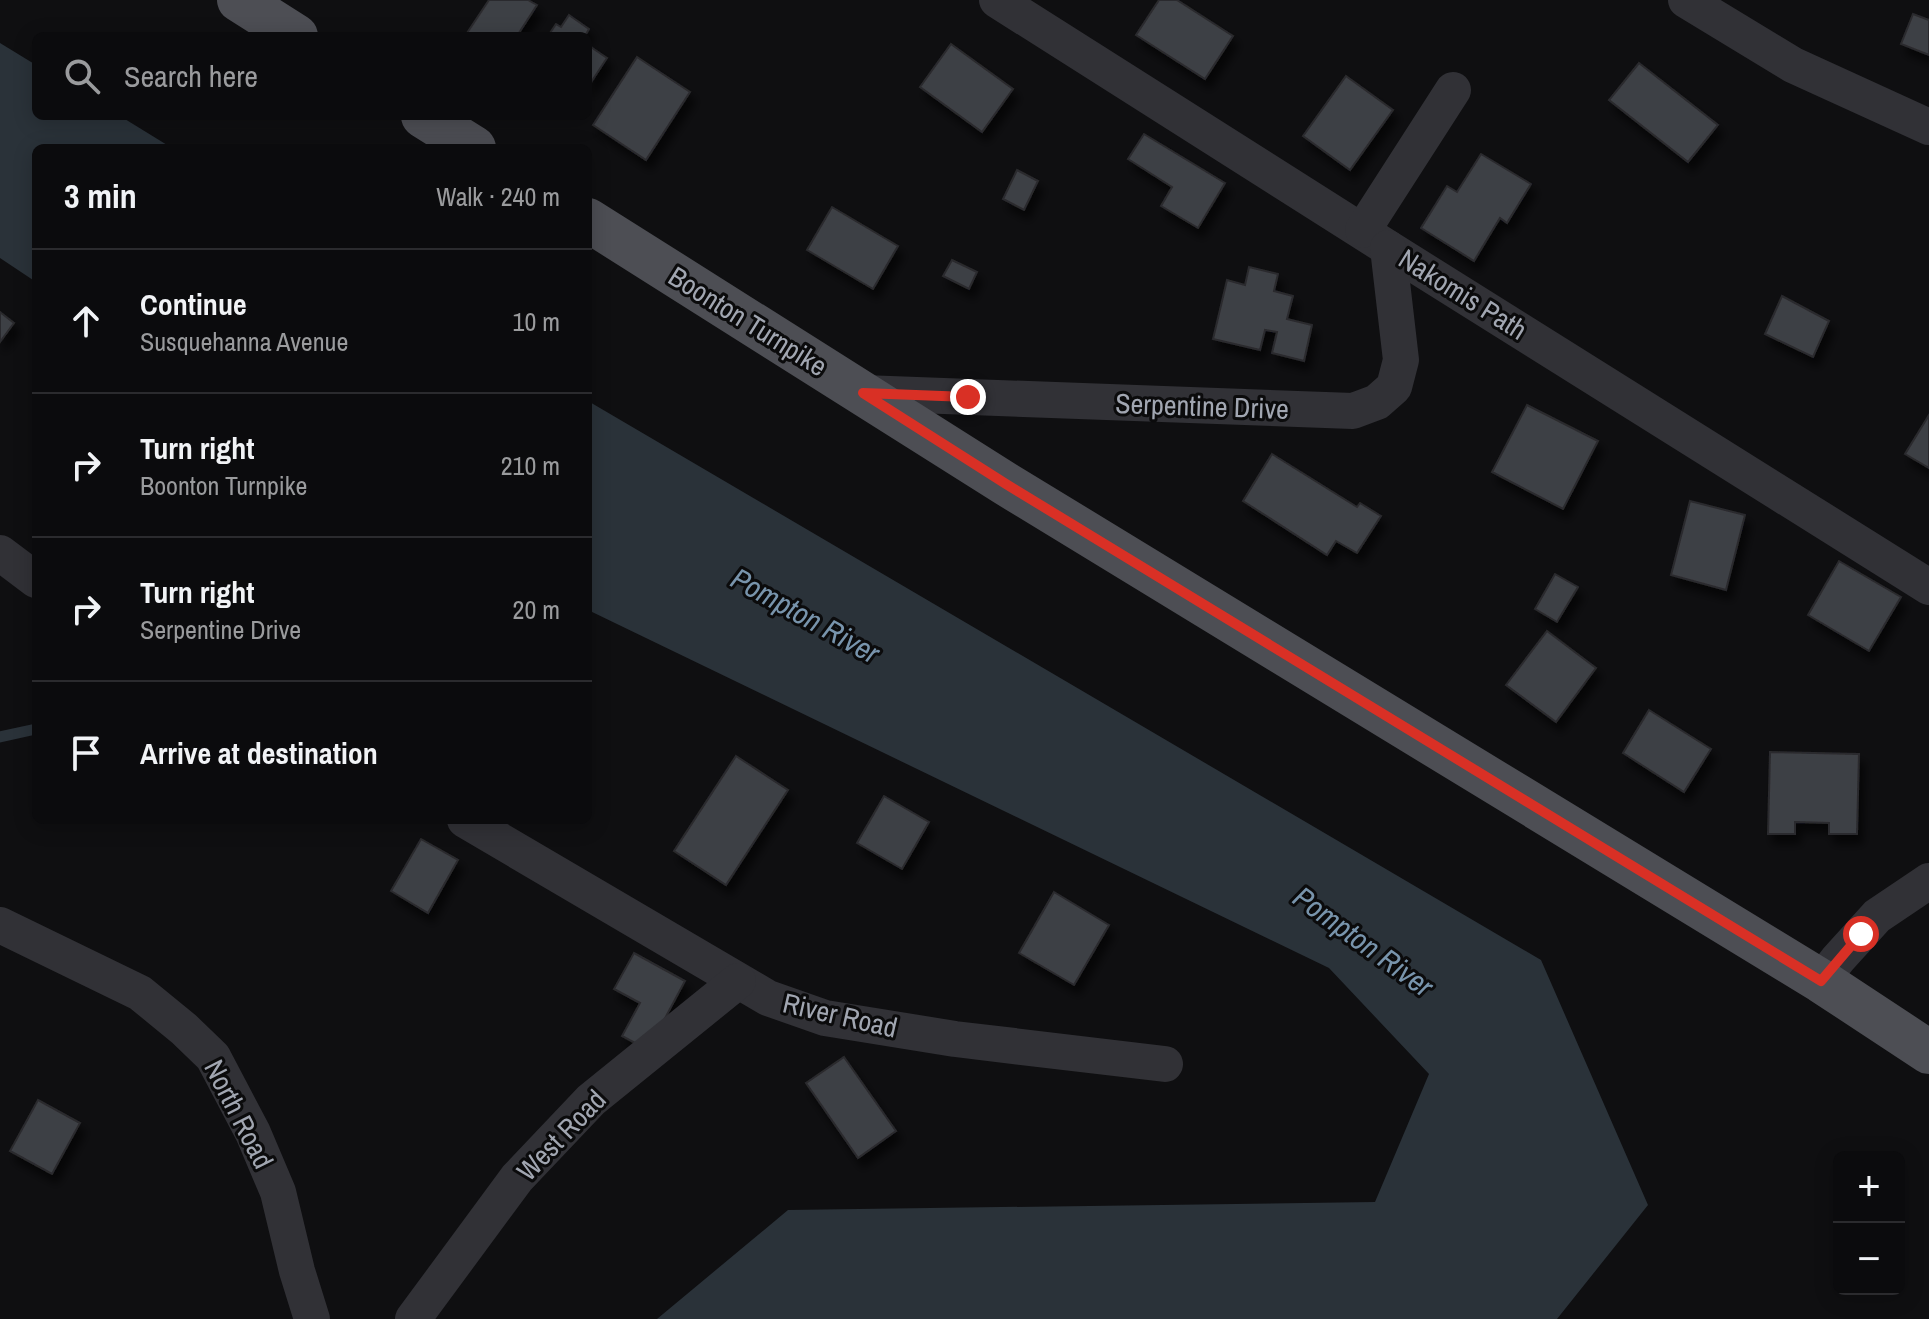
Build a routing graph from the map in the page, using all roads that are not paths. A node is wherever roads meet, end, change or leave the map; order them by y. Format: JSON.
{"nodes":[{"id":1,"x":239,"y":0,"type":"edge"},
{"id":2,"x":997,"y":0,"type":"edge"},
{"id":3,"x":1686,"y":0,"type":"edge"},
{"id":4,"x":290,"y":32,"type":"edge"},
{"id":5,"x":1453,"y":90,"type":"dead end"},
{"id":6,"x":429,"y":120,"type":"edge"},
{"id":7,"x":1929,"y":127,"type":"edge"},
{"id":8,"x":468,"y":144,"type":"edge"},
{"id":9,"x":592,"y":223,"type":"edge"},
{"id":10,"x":1375,"y":239,"type":"junction"},
{"id":11,"x":863,"y":393,"type":"junction"},
{"id":12,"x":0,"y":553,"type":"edge"},
{"id":13,"x":32,"y":577,"type":"edge"},
{"id":14,"x":1929,"y":587,"type":"edge"},
{"id":15,"x":472,"y":824,"type":"edge"},
{"id":16,"x":1929,"y":881,"type":"edge"},
{"id":17,"x":0,"y":925,"type":"edge"},
{"id":18,"x":738,"y":981,"type":"junction"},
{"id":19,"x":1821,"y":981,"type":"junction"},
{"id":20,"x":1929,"y":1052,"type":"edge"},
{"id":21,"x":1165,"y":1064,"type":"dead end"},
{"id":22,"x":312,"y":1319,"type":"edge"},
{"id":23,"x":413,"y":1319,"type":"edge"}],
"edges":[{"from":1,"to":4,"type":"main road"},
{"from":2,"to":10,"type":"street","name":"Nakomis Path"},
{"from":3,"to":7,"type":"street"},
{"from":5,"to":10,"type":"street"},
{"from":6,"to":8,"type":"main road"},
{"from":9,"to":11,"type":"main road","name":"Boonton Turnpike"},
{"from":10,"to":11,"type":"street","name":"Serpentine Drive"},
{"from":10,"to":14,"type":"street","name":"Nakomis Path"},
{"from":11,"to":19,"type":"main road","name":"Boonton Turnpike"},
{"from":12,"to":13,"type":"street"},
{"from":15,"to":18,"type":"street","name":"River Road"},
{"from":16,"to":19,"type":"street"},
{"from":17,"to":22,"type":"street","name":"North Road"},
{"from":18,"to":21,"type":"street","name":"River Road"},
{"from":18,"to":23,"type":"street","name":"West Road"},
{"from":19,"to":20,"type":"main road","name":"Boonton Turnpike"}]}
